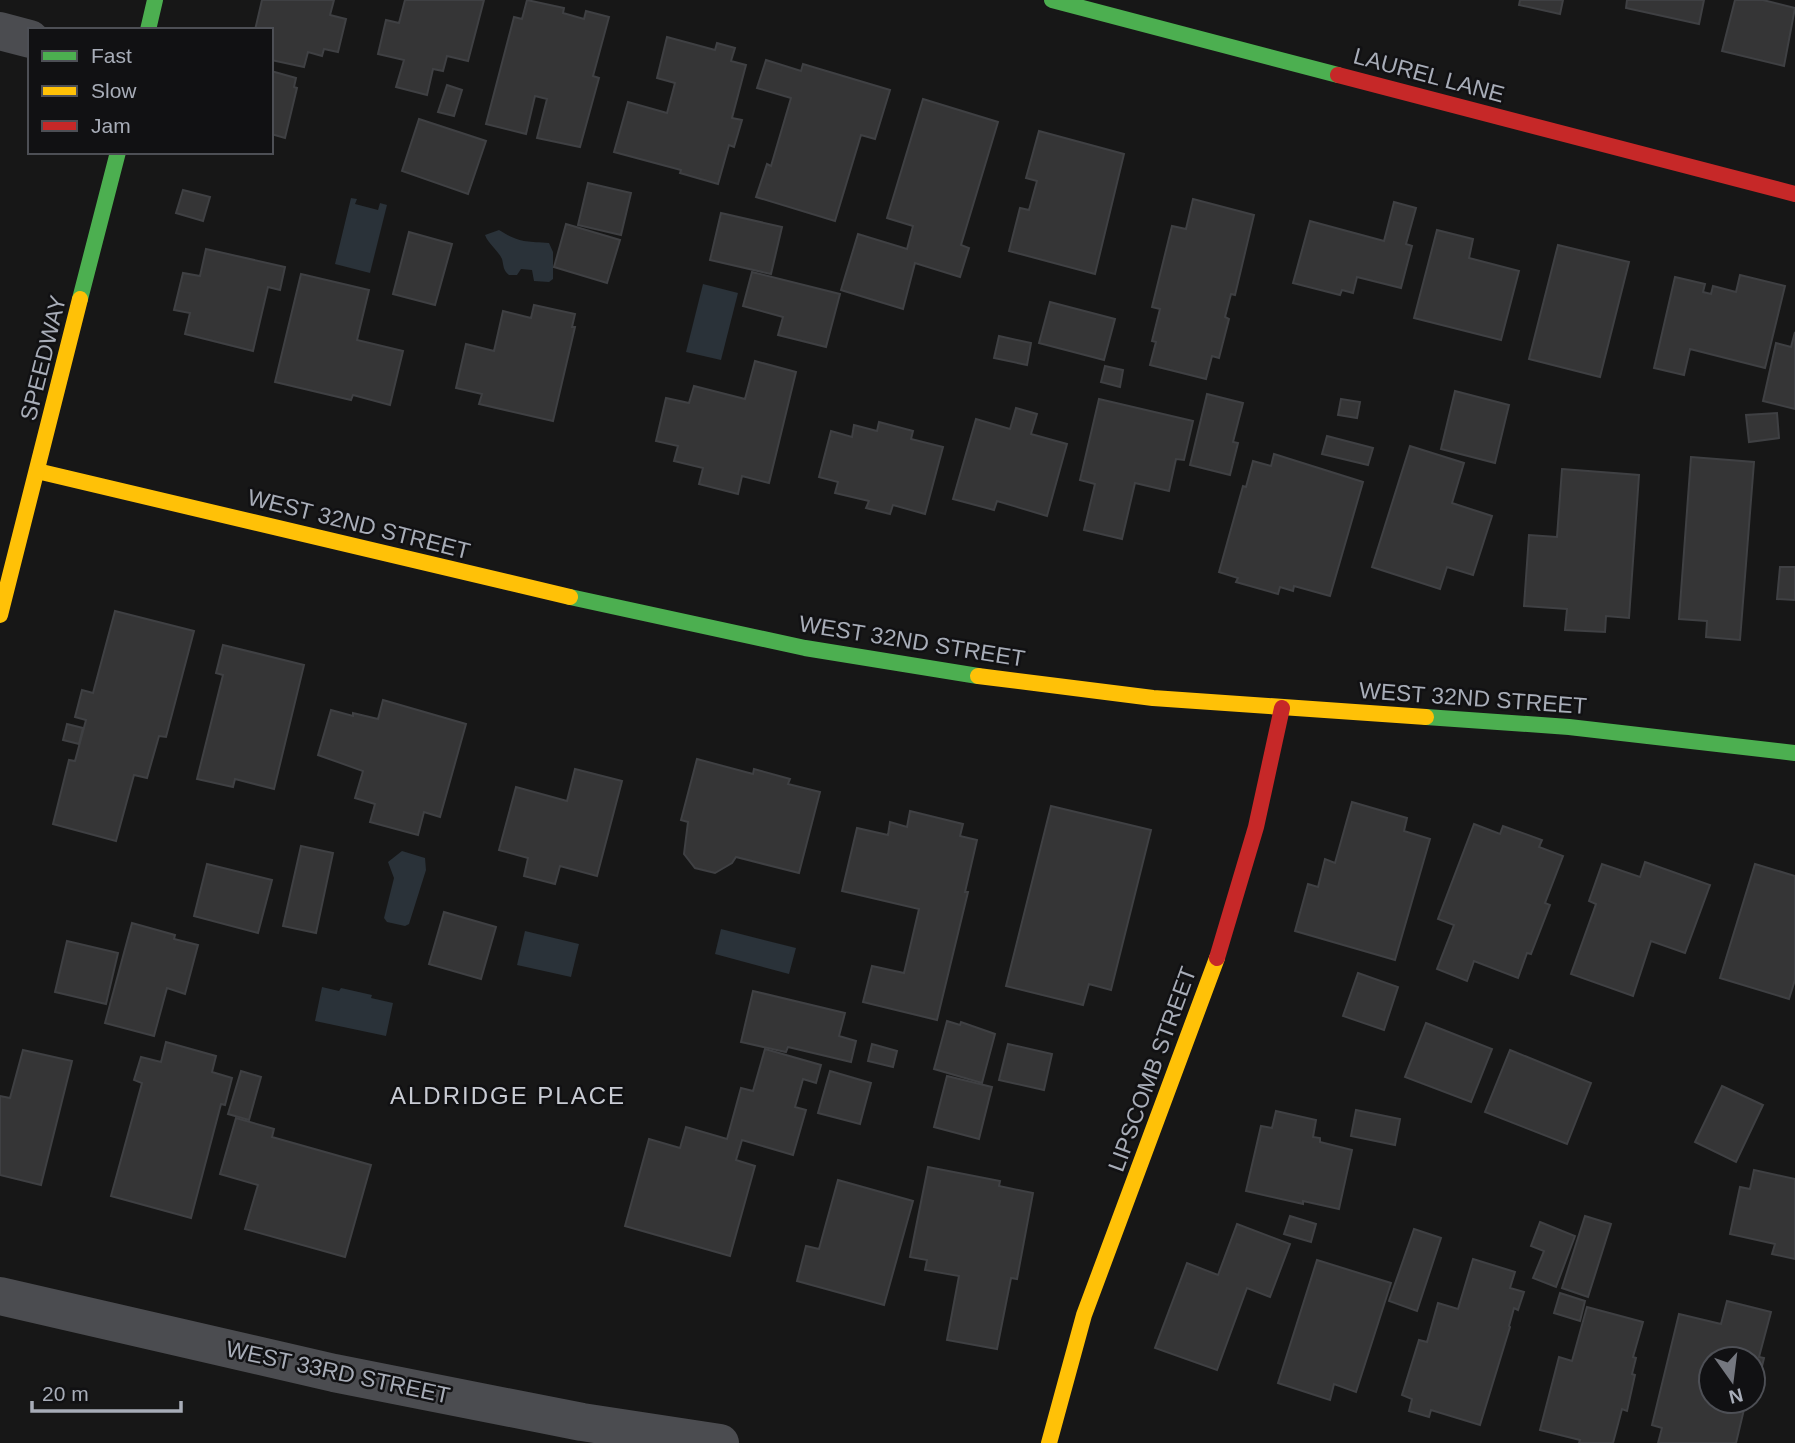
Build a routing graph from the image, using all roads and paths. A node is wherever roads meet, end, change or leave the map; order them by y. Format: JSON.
{"nodes":[{"id":1,"x":155,"y":0,"type":"edge"},
{"id":2,"x":1052,"y":0,"type":"edge"},
{"id":3,"x":148,"y":28,"type":"edge"},
{"id":4,"x":0,"y":31,"type":"edge"},
{"id":5,"x":28,"y":38,"type":"edge"},
{"id":6,"x":117,"y":154,"type":"edge"},
{"id":7,"x":1795,"y":194,"type":"edge"},
{"id":8,"x":37,"y":471,"type":"junction"},
{"id":9,"x":0,"y":615,"type":"edge"},
{"id":10,"x":1282,"y":708,"type":"junction"},
{"id":11,"x":1795,"y":753,"type":"edge"},
{"id":12,"x":0,"y":1296,"type":"edge"},
{"id":13,"x":720,"y":1443,"type":"edge"},
{"id":14,"x":1049,"y":1443,"type":"edge"}],
"edges":[{"from":1,"to":3,"type":"street"},
{"from":2,"to":7,"type":"street","name":"LAUREL LANE"},
{"from":4,"to":5,"type":"street"},
{"from":6,"to":8,"type":"street","name":"SPEEDWAY"},
{"from":8,"to":9,"type":"street","name":"SPEEDWAY"},
{"from":8,"to":10,"type":"street","name":"WEST 32ND STREET"},
{"from":10,"to":11,"type":"street","name":"WEST 32ND STREET"},
{"from":10,"to":14,"type":"street","name":"LIPSCOMB STREET"},
{"from":12,"to":13,"type":"street","name":"WEST 33RD STREET"}]}
